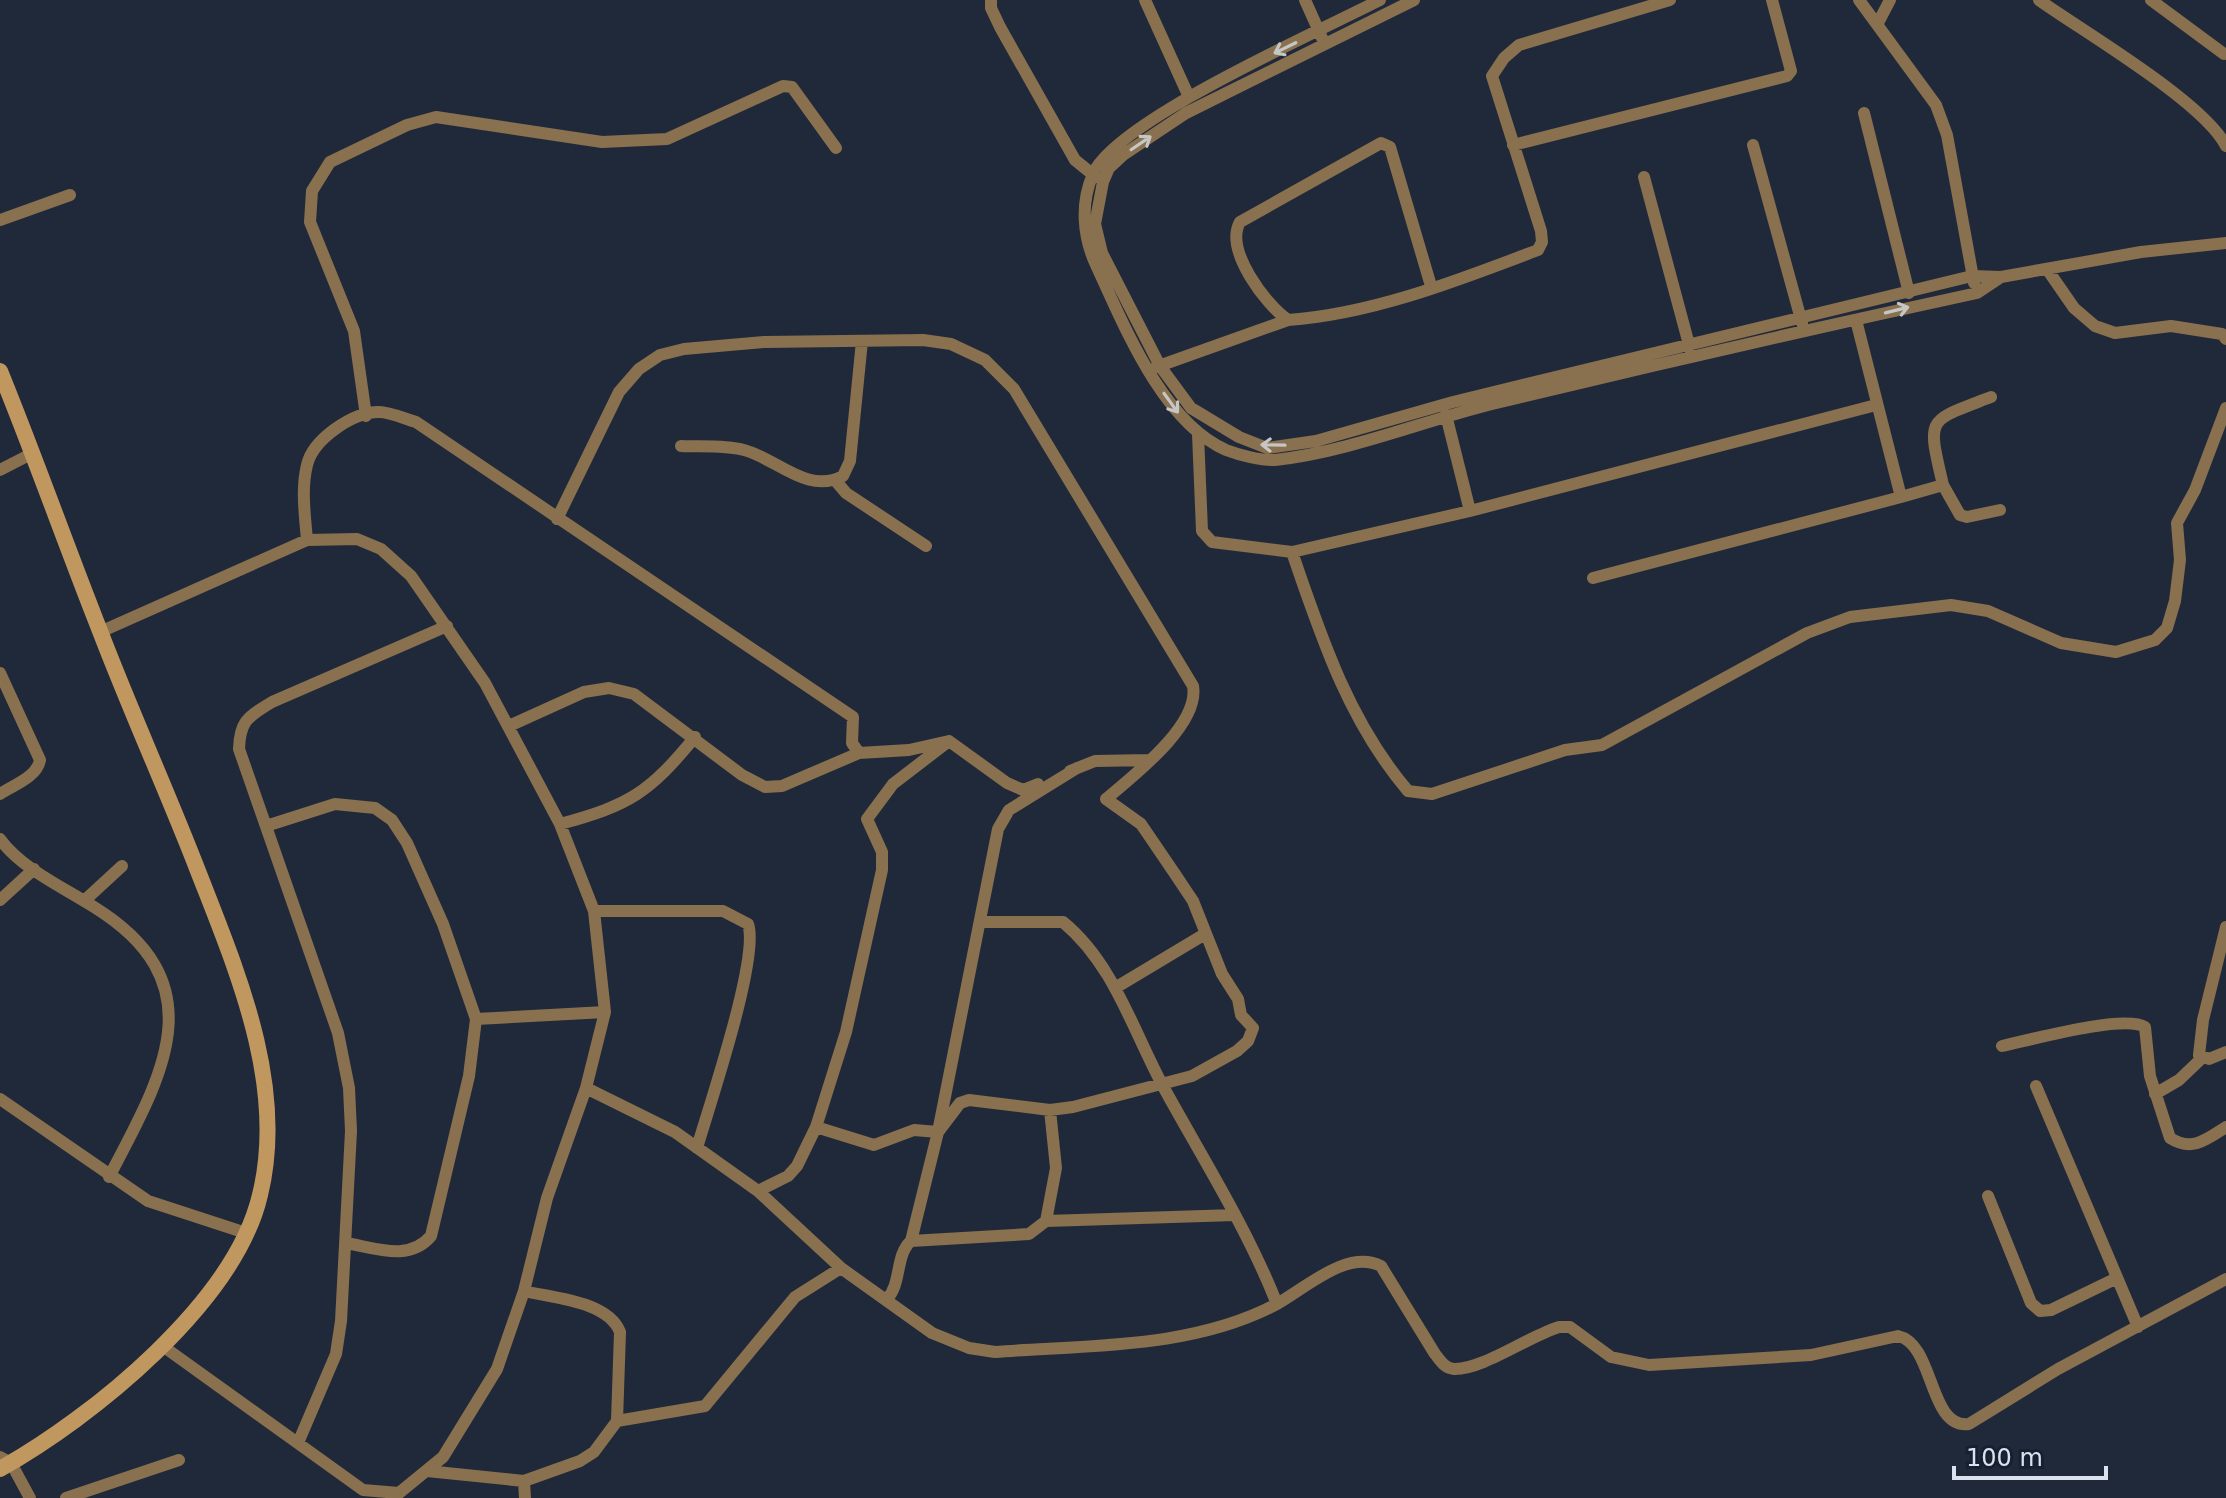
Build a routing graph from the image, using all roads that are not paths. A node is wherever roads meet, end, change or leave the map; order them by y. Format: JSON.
{"nodes":[{"id":1,"x":991,"y":0,"type":"edge"},
{"id":2,"x":1145,"y":0,"type":"edge"},
{"id":3,"x":1305,"y":0,"type":"edge"},
{"id":4,"x":1380,"y":0,"type":"edge"},
{"id":5,"x":1414,"y":0,"type":"edge"},
{"id":6,"x":1772,"y":0,"type":"edge"},
{"id":7,"x":1859,"y":0,"type":"edge"},
{"id":8,"x":1890,"y":0,"type":"edge"},
{"id":9,"x":2039,"y":0,"type":"edge"},
{"id":10,"x":2151,"y":0,"type":"edge"},
{"id":11,"x":1674,"y":1,"type":"edge"},
{"id":12,"x":1878,"y":23,"type":"junction"},
{"id":13,"x":1319,"y":32,"type":"junction"},
{"id":14,"x":1326,"y":44,"type":"junction"},
{"id":15,"x":2224,"y":54,"type":"dead end"},
{"id":16,"x":1189,"y":97,"type":"junction"},
{"id":17,"x":1864,"y":113,"type":"dead end"},
{"id":18,"x":1513,"y":145,"type":"junction"},
{"id":19,"x":1753,"y":145,"type":"dead end"},
{"id":20,"x":2226,"y":146,"type":"edge"},
{"id":21,"x":836,"y":148,"type":"dead end"},
{"id":22,"x":1644,"y":177,"type":"dead end"},
{"id":23,"x":1098,"y":178,"type":"junction"},
{"id":24,"x":70,"y":195,"type":"dead end"},
{"id":25,"x":0,"y":220,"type":"edge"},
{"id":26,"x":2226,"y":243,"type":"edge"},
{"id":27,"x":2047,"y":269,"type":"junction"},
{"id":28,"x":1972,"y":276,"type":"junction"},
{"id":29,"x":2001,"y":277,"type":"junction"},
{"id":30,"x":1431,"y":286,"type":"junction"},
{"id":31,"x":1909,"y":293,"type":"junction"},
{"id":32,"x":1977,"y":293,"type":"junction"},
{"id":33,"x":1288,"y":320,"type":"junction"},
{"id":34,"x":1856,"y":320,"type":"junction"},
{"id":35,"x":1802,"y":324,"type":"junction"},
{"id":36,"x":2226,"y":339,"type":"edge"},
{"id":37,"x":862,"y":341,"type":"junction"},
{"id":38,"x":1691,"y":350,"type":"junction"},
{"id":39,"x":1155,"y":368,"type":"junction"},
{"id":40,"x":0,"y":371,"type":"edge"},
{"id":41,"x":1991,"y":397,"type":"dead end"},
{"id":42,"x":1876,"y":405,"type":"junction"},
{"id":43,"x":2226,"y":408,"type":"edge"},
{"id":44,"x":1446,"y":415,"type":"junction"},
{"id":45,"x":366,"y":416,"type":"junction"},
{"id":46,"x":1198,"y":434,"type":"junction"},
{"id":47,"x":681,"y":446,"type":"dead end"},
{"id":48,"x":33,"y":453,"type":"junction"},
{"id":49,"x":0,"y":470,"type":"edge"},
{"id":50,"x":835,"y":480,"type":"junction"},
{"id":51,"x":1943,"y":485,"type":"junction"},
{"id":52,"x":1901,"y":497,"type":"junction"},
{"id":53,"x":2000,"y":510,"type":"dead end"},
{"id":54,"x":1470,"y":511,"type":"junction"},
{"id":55,"x":557,"y":519,"type":"junction"},
{"id":56,"x":307,"y":540,"type":"junction"},
{"id":57,"x":926,"y":546,"type":"dead end"},
{"id":58,"x":1292,"y":552,"type":"junction"},
{"id":59,"x":1593,"y":578,"type":"dead end"},
{"id":60,"x":447,"y":626,"type":"junction"},
{"id":61,"x":100,"y":632,"type":"junction"},
{"id":62,"x":0,"y":673,"type":"edge"},
{"id":63,"x":509,"y":726,"type":"junction"},
{"id":64,"x":695,"y":737,"type":"junction"},
{"id":65,"x":949,"y":741,"type":"junction"},
{"id":66,"x":859,"y":753,"type":"junction"},
{"id":67,"x":1077,"y":768,"type":"junction"},
{"id":68,"x":0,"y":794,"type":"edge"},
{"id":69,"x":1106,"y":799,"type":"junction"},
{"id":70,"x":560,"y":824,"type":"junction"},
{"id":71,"x":266,"y":826,"type":"junction"},
{"id":72,"x":0,"y":839,"type":"edge"},
{"id":73,"x":122,"y":866,"type":"dead end"},
{"id":74,"x":34,"y":869,"type":"junction"},
{"id":75,"x":0,"y":900,"type":"edge"},
{"id":76,"x":84,"y":901,"type":"junction"},
{"id":77,"x":594,"y":911,"type":"junction"},
{"id":78,"x":982,"y":922,"type":"junction"},
{"id":79,"x":2226,"y":927,"type":"edge"},
{"id":80,"x":1205,"y":934,"type":"junction"},
{"id":81,"x":1115,"y":988,"type":"junction"},
{"id":82,"x":605,"y":1012,"type":"junction"},
{"id":83,"x":476,"y":1019,"type":"junction"},
{"id":84,"x":2002,"y":1046,"type":"dead end"},
{"id":85,"x":2226,"y":1052,"type":"edge"},
{"id":86,"x":2202,"y":1058,"type":"junction"},
{"id":87,"x":1162,"y":1084,"type":"junction"},
{"id":88,"x":2036,"y":1086,"type":"dead end"},
{"id":89,"x":586,"y":1088,"type":"junction"},
{"id":90,"x":2155,"y":1094,"type":"junction"},
{"id":91,"x":0,"y":1099,"type":"edge"},
{"id":92,"x":1050,"y":1110,"type":"junction"},
{"id":93,"x":816,"y":1127,"type":"junction"},
{"id":94,"x":2226,"y":1127,"type":"edge"},
{"id":95,"x":938,"y":1132,"type":"junction"},
{"id":96,"x":697,"y":1148,"type":"junction"},
{"id":97,"x":109,"y":1177,"type":"junction"},
{"id":98,"x":758,"y":1191,"type":"junction"},
{"id":99,"x":1988,"y":1196,"type":"dead end"},
{"id":100,"x":1235,"y":1215,"type":"junction"},
{"id":101,"x":1046,"y":1221,"type":"junction"},
{"id":102,"x":246,"y":1233,"type":"junction"},
{"id":103,"x":911,"y":1241,"type":"junction"},
{"id":104,"x":346,"y":1243,"type":"junction"},
{"id":105,"x":841,"y":1268,"type":"junction"},
{"id":106,"x":2117,"y":1278,"type":"junction"},
{"id":107,"x":2226,"y":1279,"type":"edge"},
{"id":108,"x":524,"y":1291,"type":"junction"},
{"id":109,"x":887,"y":1299,"type":"junction"},
{"id":110,"x":1277,"y":1304,"type":"junction"},
{"id":111,"x":2138,"y":1327,"type":"junction"},
{"id":112,"x":164,"y":1347,"type":"junction"},
{"id":113,"x":617,"y":1421,"type":"junction"},
{"id":114,"x":298,"y":1443,"type":"junction"},
{"id":115,"x":179,"y":1460,"type":"dead end"},
{"id":116,"x":4,"y":1463,"type":"edge"},
{"id":117,"x":427,"y":1471,"type":"junction"},
{"id":118,"x":524,"y":1481,"type":"junction"},
{"id":119,"x":30,"y":1498,"type":"edge"},
{"id":120,"x":66,"y":1498,"type":"edge"},
{"id":121,"x":525,"y":1498,"type":"edge"}],
"edges":[{"from":1,"to":23,"type":"street"},
{"from":2,"to":16,"type":"street"},
{"from":3,"to":13,"type":"street"},
{"from":4,"to":13,"type":"street"},
{"from":5,"to":14,"type":"street"},
{"from":6,"to":18,"type":"street"},
{"from":7,"to":12,"type":"street"},
{"from":8,"to":12,"type":"street"},
{"from":9,"to":20,"type":"street"},
{"from":10,"to":15,"type":"street"},
{"from":11,"to":18,"type":"street"},
{"from":12,"to":28,"type":"street"},
{"from":13,"to":14,"type":"street"},
{"from":13,"to":16,"type":"street","one_way":true},
{"from":23,"to":14,"type":"street","one_way":true},
{"from":16,"to":23,"type":"street"},
{"from":17,"to":31,"type":"street"},
{"from":18,"to":30,"type":"street"},
{"from":19,"to":35,"type":"street"},
{"from":21,"to":45,"type":"street"},
{"from":22,"to":38,"type":"street"},
{"from":23,"to":39,"type":"street"},
{"from":24,"to":25,"type":"street"},
{"from":26,"to":27,"type":"street"},
{"from":27,"to":29,"type":"street"},
{"from":27,"to":36,"type":"street"},
{"from":28,"to":29,"type":"street"},
{"from":28,"to":31,"type":"street"},
{"from":28,"to":32,"type":"street"},
{"from":29,"to":32,"type":"street"},
{"from":30,"to":33,"type":"street"},
{"from":30,"to":33,"type":"street"},
{"from":31,"to":35,"type":"street"},
{"from":34,"to":32,"type":"street","one_way":true},
{"from":33,"to":39,"type":"street"},
{"from":34,"to":35,"type":"street"},
{"from":34,"to":42,"type":"street"},
{"from":35,"to":38,"type":"street"},
{"from":37,"to":50,"type":"street"},
{"from":37,"to":55,"type":"street"},
{"from":37,"to":69,"type":"street"},
{"from":38,"to":39,"type":"street","one_way":true},
{"from":38,"to":44,"type":"street"},
{"from":39,"to":46,"type":"street","one_way":true},
{"from":40,"to":48,"type":"main road"},
{"from":41,"to":51,"type":"street"},
{"from":42,"to":52,"type":"street"},
{"from":42,"to":54,"type":"street"},
{"from":43,"to":58,"type":"street"},
{"from":44,"to":46,"type":"street"},
{"from":44,"to":54,"type":"street"},
{"from":45,"to":55,"type":"street"},
{"from":45,"to":56,"type":"street"},
{"from":46,"to":58,"type":"street"},
{"from":47,"to":50,"type":"street"},
{"from":48,"to":49,"type":"street"},
{"from":48,"to":61,"type":"main road"},
{"from":50,"to":57,"type":"street"},
{"from":51,"to":52,"type":"street"},
{"from":51,"to":53,"type":"street"},
{"from":52,"to":59,"type":"street"},
{"from":54,"to":58,"type":"street"},
{"from":55,"to":66,"type":"street"},
{"from":56,"to":60,"type":"street"},
{"from":56,"to":61,"type":"street"},
{"from":60,"to":63,"type":"street"},
{"from":60,"to":71,"type":"street"},
{"from":61,"to":102,"type":"main road"},
{"from":62,"to":68,"type":"street"},
{"from":63,"to":64,"type":"street"},
{"from":63,"to":70,"type":"street"},
{"from":64,"to":66,"type":"street"},
{"from":64,"to":70,"type":"street"},
{"from":65,"to":66,"type":"street"},
{"from":65,"to":67,"type":"street"},
{"from":65,"to":93,"type":"street"},
{"from":67,"to":69,"type":"street"},
{"from":67,"to":78,"type":"street"},
{"from":69,"to":80,"type":"street"},
{"from":70,"to":77,"type":"street"},
{"from":71,"to":83,"type":"street"},
{"from":71,"to":104,"type":"street"},
{"from":72,"to":74,"type":"street"},
{"from":73,"to":76,"type":"street"},
{"from":74,"to":75,"type":"street"},
{"from":74,"to":76,"type":"street"},
{"from":76,"to":97,"type":"street"},
{"from":77,"to":82,"type":"street"},
{"from":77,"to":96,"type":"street"},
{"from":78,"to":81,"type":"street"},
{"from":78,"to":95,"type":"street"},
{"from":79,"to":86,"type":"street"},
{"from":80,"to":81,"type":"street"},
{"from":80,"to":87,"type":"street"},
{"from":81,"to":87,"type":"street"},
{"from":82,"to":83,"type":"street"},
{"from":82,"to":89,"type":"street"},
{"from":83,"to":104,"type":"street"},
{"from":84,"to":90,"type":"street"},
{"from":85,"to":86,"type":"street"},
{"from":86,"to":90,"type":"street"},
{"from":87,"to":92,"type":"street"},
{"from":87,"to":100,"type":"street"},
{"from":88,"to":106,"type":"street"},
{"from":89,"to":96,"type":"street"},
{"from":89,"to":108,"type":"street"},
{"from":90,"to":94,"type":"street"},
{"from":91,"to":97,"type":"street"},
{"from":92,"to":95,"type":"street"},
{"from":92,"to":101,"type":"street"},
{"from":93,"to":95,"type":"street"},
{"from":93,"to":98,"type":"street"},
{"from":95,"to":103,"type":"street"},
{"from":96,"to":98,"type":"street"},
{"from":97,"to":102,"type":"street"},
{"from":98,"to":105,"type":"street"},
{"from":99,"to":106,"type":"street"},
{"from":100,"to":101,"type":"street"},
{"from":100,"to":110,"type":"street"},
{"from":101,"to":103,"type":"street"},
{"from":102,"to":112,"type":"main road"},
{"from":103,"to":109,"type":"street"},
{"from":104,"to":114,"type":"street"},
{"from":105,"to":109,"type":"street"},
{"from":105,"to":113,"type":"street"},
{"from":106,"to":111,"type":"street"},
{"from":107,"to":111,"type":"street"},
{"from":108,"to":113,"type":"street"},
{"from":108,"to":117,"type":"street"},
{"from":109,"to":110,"type":"street"},
{"from":110,"to":111,"type":"street"},
{"from":112,"to":114,"type":"street"},
{"from":112,"to":116,"type":"main road"},
{"from":113,"to":118,"type":"street"},
{"from":114,"to":117,"type":"street"},
{"from":115,"to":120,"type":"street"},
{"from":116,"to":119,"type":"street"},
{"from":117,"to":118,"type":"street"},
{"from":118,"to":121,"type":"street"}]}
